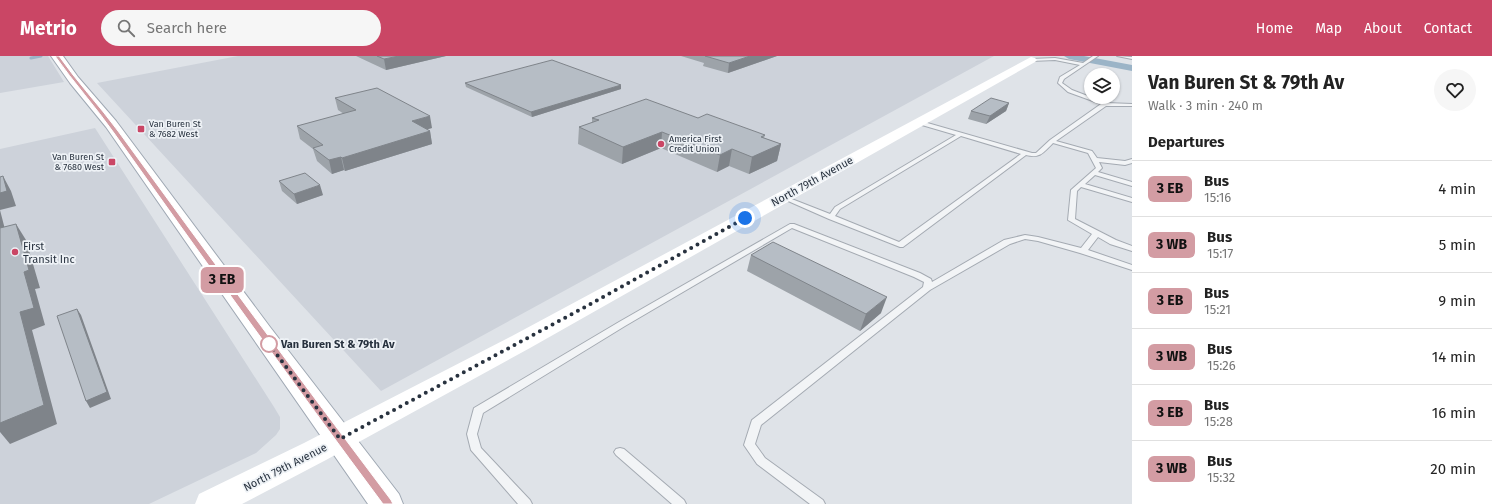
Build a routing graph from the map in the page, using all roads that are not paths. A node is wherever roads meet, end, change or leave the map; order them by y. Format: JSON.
{"nodes":[{"id":1,"x":57,"y":56,"type":"edge"},
{"id":2,"x":1119,"y":56,"type":"edge"},
{"id":3,"x":1094,"y":57,"type":"edge"},
{"id":4,"x":1031,"y":60,"type":"joint"},
{"id":5,"x":1132,"y":60,"type":"edge"},
{"id":6,"x":1086,"y":63,"type":"junction"},
{"id":7,"x":1084,"y":96,"type":"edge"},
{"id":8,"x":1105,"y":104,"type":"joint"},
{"id":9,"x":1132,"y":105,"type":"edge"},
{"id":10,"x":917,"y":122,"type":"junction"},
{"id":11,"x":959,"y":135,"type":"junction"},
{"id":12,"x":1052,"y":141,"type":"junction"},
{"id":13,"x":1024,"y":154,"type":"junction"},
{"id":14,"x":1094,"y":160,"type":"junction"},
{"id":15,"x":1132,"y":161,"type":"edge"},
{"id":16,"x":1125,"y":163,"type":"junction"},
{"id":17,"x":1132,"y":167,"type":"edge"},
{"id":18,"x":1094,"y":174,"type":"junction"},
{"id":19,"x":1132,"y":184,"type":"edge"},
{"id":20,"x":1080,"y":185,"type":"junction"},
{"id":21,"x":782,"y":198,"type":"junction"},
{"id":22,"x":1132,"y":200,"type":"edge"},
{"id":23,"x":831,"y":218,"type":"junction"},
{"id":24,"x":1096,"y":234,"type":"junction"},
{"id":25,"x":1132,"y":249,"type":"edge"},
{"id":26,"x":1083,"y":251,"type":"junction"},
{"id":27,"x":1132,"y":268,"type":"edge"},
{"id":28,"x":927,"y":288,"type":"junction"},
{"id":29,"x":340,"y":439,"type":"junction"},
{"id":30,"x":620,"y":452,"type":"dead end"},
{"id":31,"x":211,"y":504,"type":"edge"},
{"id":32,"x":387,"y":504,"type":"edge"},
{"id":33,"x":526,"y":504,"type":"edge"},
{"id":34,"x":680,"y":504,"type":"edge"},
{"id":35,"x":819,"y":504,"type":"edge"}],
"edges":[{"from":1,"to":29,"type":"street"},
{"from":2,"to":5,"type":"lane"},
{"from":3,"to":6,"type":"lane"},
{"from":4,"to":6,"type":"lane"},
{"from":4,"to":10,"type":"street","name":"North 79th Avenue"},
{"from":6,"to":7,"type":"lane"},
{"from":8,"to":9,"type":"lane"},
{"from":8,"to":12,"type":"lane"},
{"from":10,"to":11,"type":"lane"},
{"from":10,"to":21,"type":"street","name":"North 79th Avenue"},
{"from":11,"to":13,"type":"lane"},
{"from":11,"to":23,"type":"lane"},
{"from":12,"to":13,"type":"lane"},
{"from":12,"to":14,"type":"lane"},
{"from":13,"to":23,"type":"lane"},
{"from":14,"to":16,"type":"lane"},
{"from":14,"to":18,"type":"lane"},
{"from":15,"to":16,"type":"lane"},
{"from":16,"to":17,"type":"lane"},
{"from":18,"to":19,"type":"lane"},
{"from":18,"to":20,"type":"lane"},
{"from":20,"to":22,"type":"lane"},
{"from":20,"to":24,"type":"lane"},
{"from":21,"to":23,"type":"lane"},
{"from":21,"to":29,"type":"street","name":"North 79th Avenue"},
{"from":24,"to":25,"type":"lane"},
{"from":24,"to":26,"type":"lane"},
{"from":26,"to":27,"type":"lane"},
{"from":26,"to":28,"type":"lane"},
{"from":28,"to":33,"type":"lane"},
{"from":28,"to":35,"type":"lane"},
{"from":29,"to":31,"type":"street","name":"North 79th Avenue"},
{"from":29,"to":32,"type":"street"},
{"from":30,"to":34,"type":"lane"}]}
